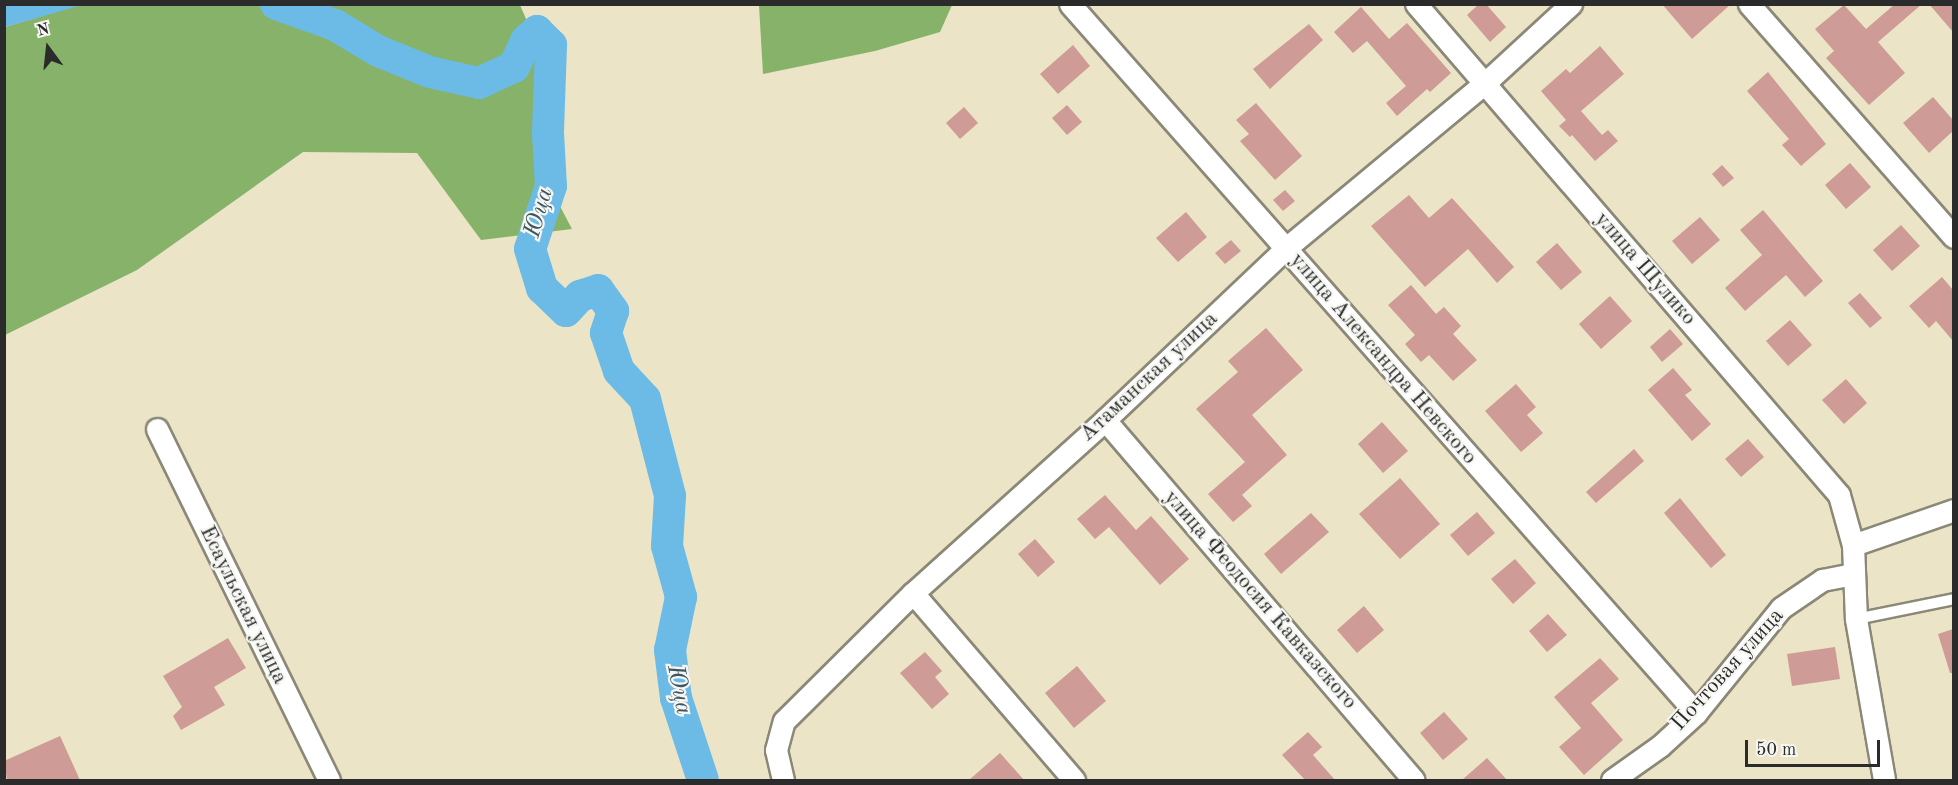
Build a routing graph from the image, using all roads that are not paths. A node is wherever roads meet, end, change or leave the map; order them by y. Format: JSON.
{"nodes":[{"id":1,"x":1070,"y":4,"type":"edge"},
{"id":2,"x":1416,"y":4,"type":"edge"},
{"id":3,"x":1571,"y":4,"type":"edge"},
{"id":4,"x":1749,"y":4,"type":"edge"},
{"id":5,"x":1485,"y":83,"type":"junction"},
{"id":6,"x":1953,"y":237,"type":"edge"},
{"id":7,"x":1286,"y":248,"type":"junction"},
{"id":8,"x":1105,"y":420,"type":"junction"},
{"id":9,"x":157,"y":429,"type":"dead end"},
{"id":10,"x":1953,"y":510,"type":"edge"},
{"id":11,"x":1853,"y":545,"type":"junction"},
{"id":12,"x":1852,"y":574,"type":"junction"},
{"id":13,"x":914,"y":593,"type":"junction"},
{"id":14,"x":1953,"y":599,"type":"edge"},
{"id":15,"x":1856,"y":619,"type":"junction"},
{"id":16,"x":1696,"y":713,"type":"junction"},
{"id":17,"x":329,"y":780,"type":"edge"},
{"id":18,"x":783,"y":780,"type":"edge"},
{"id":19,"x":1074,"y":780,"type":"edge"},
{"id":20,"x":1414,"y":780,"type":"edge"},
{"id":21,"x":1612,"y":780,"type":"edge"},
{"id":22,"x":1884,"y":780,"type":"edge"}],
"edges":[{"from":1,"to":7,"type":"street","name":"улица Александра Невского"},
{"from":2,"to":5,"type":"street","name":"улица Шулико"},
{"from":3,"to":5,"type":"street","name":"Атаманская улица"},
{"from":4,"to":6,"type":"street"},
{"from":5,"to":7,"type":"street","name":"Атаманская улица"},
{"from":5,"to":11,"type":"street","name":"улица Шулико"},
{"from":7,"to":8,"type":"street","name":"Атаманская улица"},
{"from":7,"to":16,"type":"street","name":"улица Александра Невского"},
{"from":8,"to":13,"type":"street","name":"Атаманская улица"},
{"from":8,"to":20,"type":"street","name":"улица Феодосия Кавказского"},
{"from":9,"to":17,"type":"street","name":"Есаульская улица"},
{"from":10,"to":11,"type":"street"},
{"from":11,"to":12,"type":"street","name":"улица Шулико"},
{"from":12,"to":15,"type":"street","name":"улица Шулико"},
{"from":12,"to":16,"type":"street","name":"Почтовая улица"},
{"from":13,"to":18,"type":"street","name":"Атаманская улица"},
{"from":13,"to":19,"type":"street"},
{"from":14,"to":15,"type":"lane"},
{"from":15,"to":22,"type":"street","name":"улица Шулико"},
{"from":16,"to":21,"type":"street","name":"Почтовая улица"}]}
